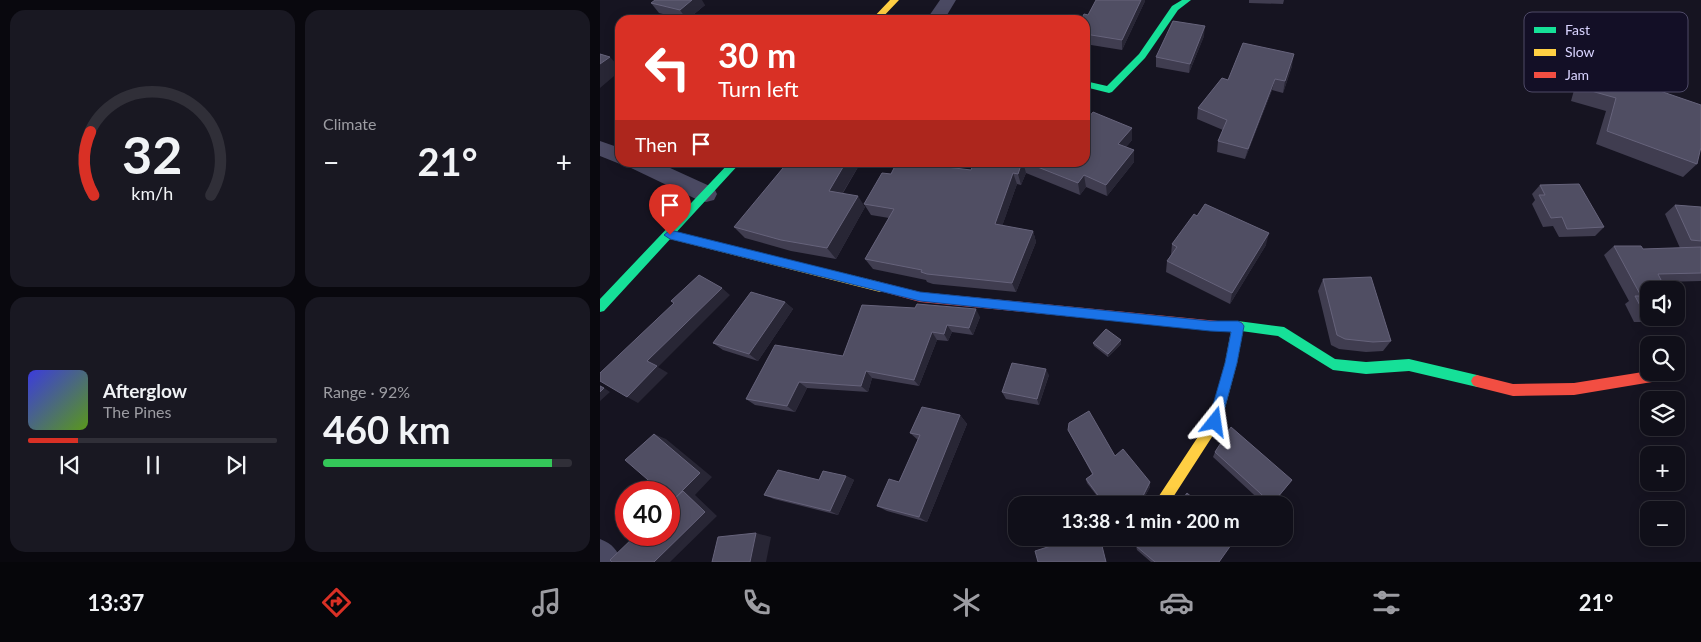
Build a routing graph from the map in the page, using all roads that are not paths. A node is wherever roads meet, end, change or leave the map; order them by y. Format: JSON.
{"nodes":[{"id":1,"x":894,"y":0,"type":"edge"},
{"id":2,"x":948,"y":0,"type":"edge"},
{"id":3,"x":1187,"y":0,"type":"edge"},
{"id":4,"x":880,"y":15,"type":"edge"},
{"id":5,"x":939,"y":15,"type":"edge"},
{"id":6,"x":1090,"y":85,"type":"edge"},
{"id":7,"x":600,"y":148,"type":"edge"},
{"id":8,"x":615,"y":154,"type":"edge"},
{"id":9,"x":647,"y":167,"type":"edge"},
{"id":10,"x":731,"y":167,"type":"edge"},
{"id":11,"x":706,"y":194,"type":"junction"},
{"id":12,"x":670,"y":235,"type":"junction"},
{"id":13,"x":600,"y":307,"type":"edge"},
{"id":14,"x":1238,"y":326,"type":"junction"},
{"id":15,"x":1640,"y":379,"type":"edge"},
{"id":16,"x":1166,"y":496,"type":"edge"},
{"id":17,"x":600,"y":554,"type":"edge"},
{"id":18,"x":607,"y":562,"type":"edge"}],
"edges":[{"from":1,"to":4,"type":"main road"},
{"from":2,"to":5,"type":"street"},
{"from":3,"to":6,"type":"main road"},
{"from":7,"to":8,"type":"street"},
{"from":9,"to":11,"type":"street"},
{"from":10,"to":11,"type":"main road"},
{"from":11,"to":12,"type":"main road"},
{"from":12,"to":13,"type":"main road"},
{"from":12,"to":14,"type":"main road"},
{"from":14,"to":15,"type":"main road"},
{"from":14,"to":16,"type":"main road"},
{"from":17,"to":18,"type":"street"}]}
